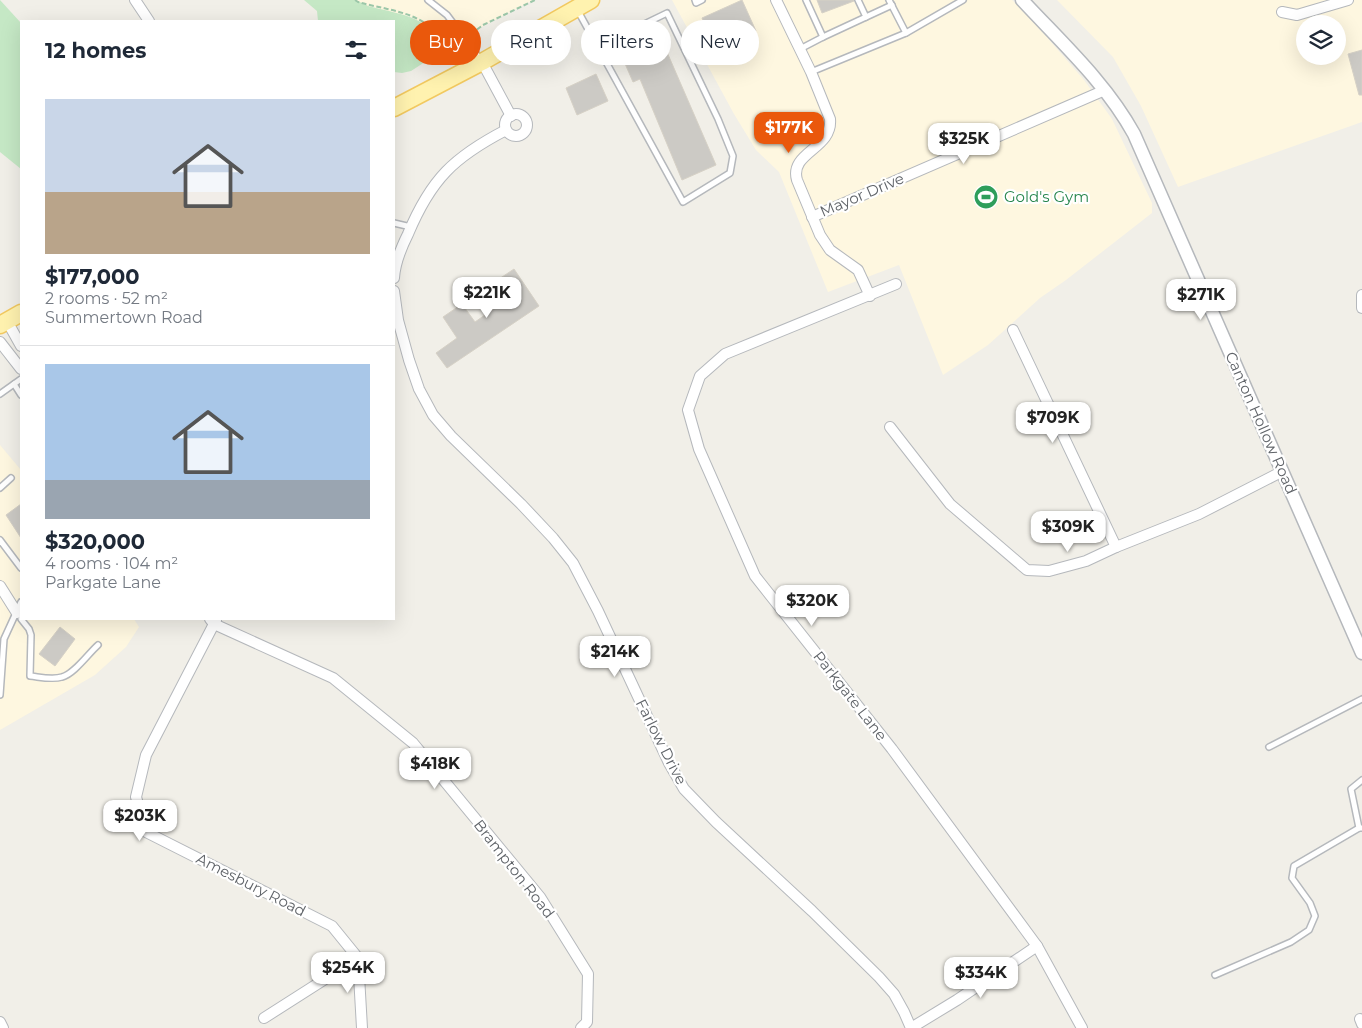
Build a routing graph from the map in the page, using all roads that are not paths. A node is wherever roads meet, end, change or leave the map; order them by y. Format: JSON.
{"nodes":[{"id":1,"x":135,"y":0,"type":"edge"},
{"id":2,"x":428,"y":0,"type":"edge"},
{"id":3,"x":695,"y":0,"type":"edge"},
{"id":4,"x":702,"y":0,"type":"edge"},
{"id":5,"x":776,"y":0,"type":"edge"},
{"id":6,"x":806,"y":0,"type":"edge"},
{"id":7,"x":858,"y":0,"type":"edge"},
{"id":8,"x":963,"y":0,"type":"edge"},
{"id":9,"x":1022,"y":0,"type":"edge"},
{"id":10,"x":1348,"y":0,"type":"edge"},
{"id":11,"x":890,"y":2,"type":"edge"},
{"id":12,"x":584,"y":4,"type":"edge"},
{"id":13,"x":1282,"y":12,"type":"dead end"},
{"id":14,"x":866,"y":17,"type":"junction"},
{"id":15,"x":148,"y":20,"type":"edge"},
{"id":16,"x":589,"y":20,"type":"edge"},
{"id":17,"x":906,"y":33,"type":"junction"},
{"id":18,"x":823,"y":37,"type":"junction"},
{"id":19,"x":597,"y":47,"type":"joint"},
{"id":20,"x":800,"y":49,"type":"junction"},
{"id":21,"x":482,"y":62,"type":"junction"},
{"id":22,"x":811,"y":72,"type":"junction"},
{"id":23,"x":1105,"y":90,"type":"junction"},
{"id":24,"x":395,"y":107,"type":"edge"},
{"id":25,"x":511,"y":116,"type":"junction"},
{"id":26,"x":506,"y":130,"type":"junction"},
{"id":27,"x":812,"y":217,"type":"junction"},
{"id":28,"x":395,"y":223,"type":"edge"},
{"id":29,"x":410,"y":227,"type":"junction"},
{"id":30,"x":395,"y":272,"type":"edge"},
{"id":31,"x":896,"y":284,"type":"dead end"},
{"id":32,"x":1362,"y":295,"type":"edge"},
{"id":33,"x":870,"y":296,"type":"junction"},
{"id":34,"x":395,"y":299,"type":"edge"},
{"id":35,"x":1362,"y":308,"type":"edge"},
{"id":36,"x":8,"y":319,"type":"edge"},
{"id":37,"x":1013,"y":330,"type":"dead end"},
{"id":38,"x":0,"y":342,"type":"edge"},
{"id":39,"x":20,"y":344,"type":"edge"},
{"id":40,"x":20,"y":368,"type":"edge"},
{"id":41,"x":20,"y":380,"type":"edge"},
{"id":42,"x":14,"y":384,"type":"junction"},
{"id":43,"x":20,"y":393,"type":"edge"},
{"id":44,"x":0,"y":394,"type":"edge"},
{"id":45,"x":890,"y":427,"type":"dead end"},
{"id":46,"x":1283,"y":471,"type":"junction"},
{"id":47,"x":11,"y":478,"type":"dead end"},
{"id":48,"x":0,"y":488,"type":"edge"},
{"id":49,"x":0,"y":540,"type":"edge"},
{"id":50,"x":1116,"y":547,"type":"junction"},
{"id":51,"x":20,"y":567,"type":"edge"},
{"id":52,"x":0,"y":586,"type":"edge"},
{"id":53,"x":20,"y":617,"type":"edge"},
{"id":54,"x":22,"y":620,"type":"edge"},
{"id":55,"x":214,"y":621,"type":"edge"},
{"id":56,"x":2,"y":638,"type":"edge"},
{"id":57,"x":98,"y":645,"type":"dead end"},
{"id":58,"x":1362,"y":653,"type":"edge"},
{"id":59,"x":0,"y":695,"type":"edge"},
{"id":60,"x":1362,"y":699,"type":"edge"},
{"id":61,"x":1270,"y":747,"type":"dead end"},
{"id":62,"x":1362,"y":780,"type":"edge"},
{"id":63,"x":1361,"y":828,"type":"edge"},
{"id":64,"x":1037,"y":946,"type":"junction"},
{"id":65,"x":358,"y":958,"type":"junction"},
{"id":66,"x":1215,"y":975,"type":"dead end"},
{"id":67,"x":264,"y":1018,"type":"dead end"},
{"id":68,"x":0,"y":1022,"type":"edge"},
{"id":69,"x":3,"y":1028,"type":"edge"},
{"id":70,"x":362,"y":1028,"type":"edge"},
{"id":71,"x":581,"y":1028,"type":"edge"},
{"id":72,"x":911,"y":1028,"type":"edge"},
{"id":73,"x":1082,"y":1028,"type":"edge"}],
"edges":[{"from":1,"to":15,"type":"street"},
{"from":2,"to":21,"type":"lane"},
{"from":3,"to":4,"type":"lane"},
{"from":5,"to":20,"type":"street"},
{"from":6,"to":18,"type":"lane"},
{"from":7,"to":14,"type":"lane"},
{"from":8,"to":17,"type":"lane"},
{"from":9,"to":23,"type":"street","name":"Canton Hollow Road"},
{"from":10,"to":13,"type":"street"},
{"from":11,"to":14,"type":"lane"},
{"from":11,"to":17,"type":"lane"},
{"from":12,"to":16,"type":"lane"},
{"from":12,"to":21,"type":"main road"},
{"from":14,"to":18,"type":"lane"},
{"from":17,"to":22,"type":"lane"},
{"from":18,"to":20,"type":"lane"},
{"from":19,"to":19,"type":"lane"},
{"from":20,"to":22,"type":"street"},
{"from":21,"to":24,"type":"main road"},
{"from":21,"to":25,"type":"street"},
{"from":22,"to":27,"type":"street"},
{"from":23,"to":27,"type":"street","name":"Mayor Drive"},
{"from":23,"to":46,"type":"street","name":"Canton Hollow Road"},
{"from":25,"to":26,"type":"street"},
{"from":25,"to":26,"type":"street"},
{"from":26,"to":29,"type":"street"},
{"from":27,"to":33,"type":"street"},
{"from":28,"to":29,"type":"lane"},
{"from":29,"to":30,"type":"street"},
{"from":31,"to":33,"type":"street","name":"Parkgate Lane"},
{"from":32,"to":35,"type":"street"},
{"from":33,"to":64,"type":"street","name":"Parkgate Lane"},
{"from":34,"to":72,"type":"street","name":"Farlow Drive"},
{"from":36,"to":39,"type":"street"},
{"from":37,"to":50,"type":"street"},
{"from":38,"to":40,"type":"street"},
{"from":41,"to":42,"type":"lane"},
{"from":42,"to":43,"type":"lane"},
{"from":42,"to":44,"type":"lane"},
{"from":45,"to":50,"type":"street"},
{"from":46,"to":50,"type":"street"},
{"from":46,"to":58,"type":"street","name":"Canton Hollow Road"},
{"from":47,"to":48,"type":"lane"},
{"from":49,"to":51,"type":"lane"},
{"from":52,"to":53,"type":"street"},
{"from":53,"to":56,"type":"lane"},
{"from":54,"to":57,"type":"lane"},
{"from":55,"to":65,"type":"street","name":"Amesbury Road"},
{"from":55,"to":71,"type":"street","name":"Brampton Road"},
{"from":56,"to":59,"type":"lane"},
{"from":60,"to":61,"type":"lane"},
{"from":62,"to":63,"type":"lane"},
{"from":63,"to":66,"type":"lane"},
{"from":64,"to":72,"type":"street"},
{"from":64,"to":73,"type":"street","name":"Parkgate Lane"},
{"from":65,"to":67,"type":"street"},
{"from":65,"to":70,"type":"street"},
{"from":68,"to":69,"type":"street"}]}
